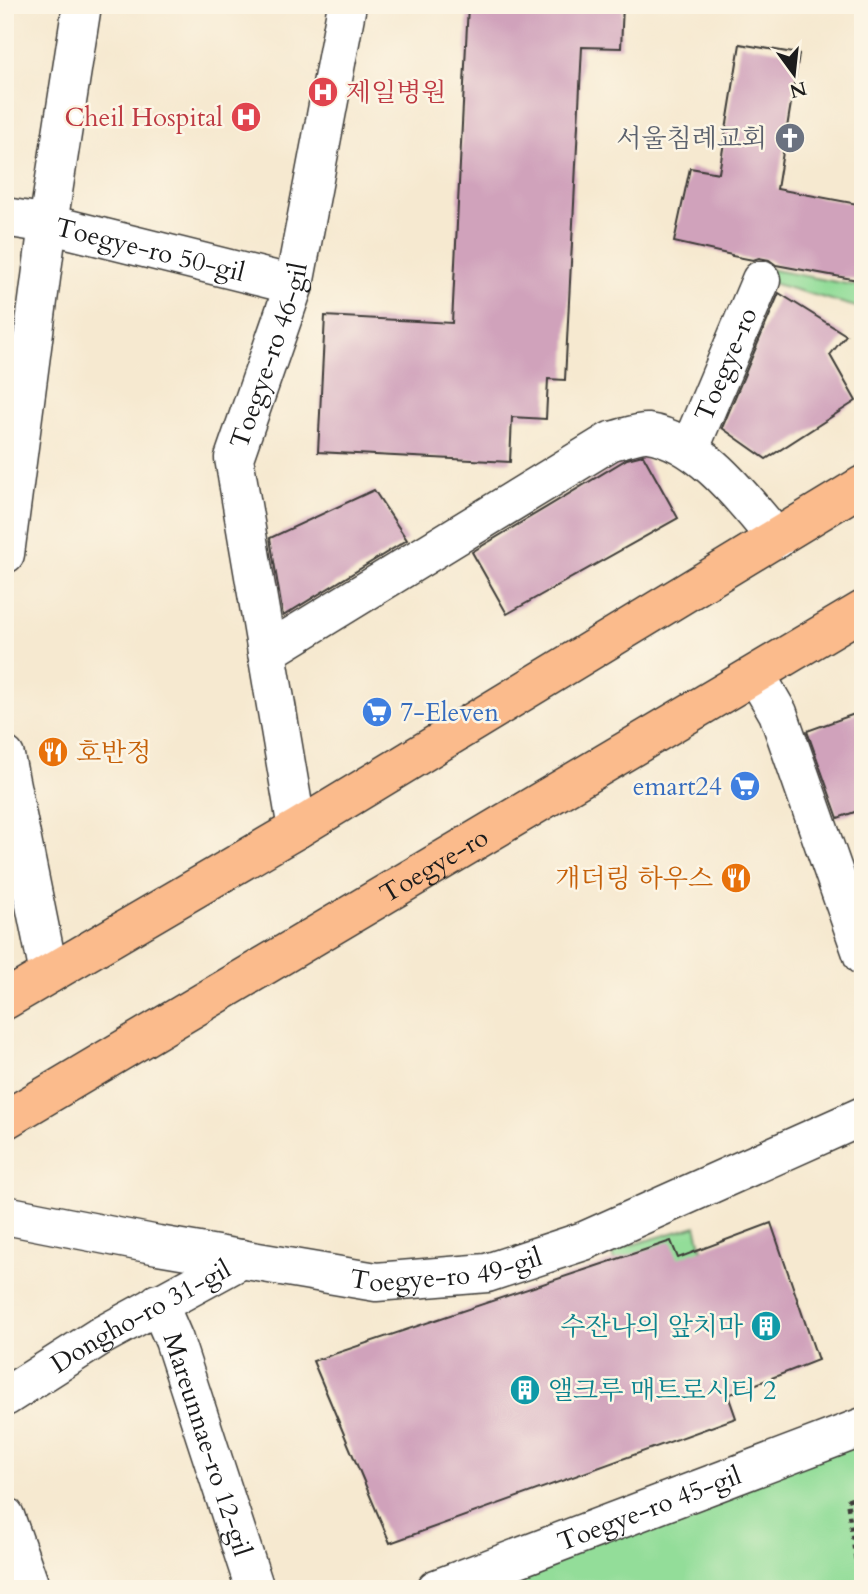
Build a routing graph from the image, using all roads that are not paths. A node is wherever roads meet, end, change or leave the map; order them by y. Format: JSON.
{"nodes":[{"id":1,"x":82,"y":5,"type":"edge"},
{"id":2,"x":347,"y":5,"type":"edge"},
{"id":3,"x":5,"y":217,"type":"edge"},
{"id":4,"x":48,"y":223,"type":"junction"},
{"id":5,"x":761,"y":280,"type":"dead end"},
{"id":6,"x":294,"y":285,"type":"junction"},
{"id":7,"x":690,"y":448,"type":"junction"},
{"id":8,"x":863,"y":485,"type":"edge"},
{"id":9,"x":776,"y":539,"type":"junction"},
{"id":10,"x":5,"y":554,"type":"edge"},
{"id":11,"x":863,"y":610,"type":"edge"},
{"id":12,"x":267,"y":652,"type":"junction"},
{"id":13,"x":756,"y":676,"type":"junction"},
{"id":14,"x":5,"y":756,"type":"edge"},
{"id":15,"x":297,"y":829,"type":"junction"},
{"id":16,"x":863,"y":956,"type":"edge"},
{"id":17,"x":49,"y":974,"type":"junction"},
{"id":18,"x":5,"y":1000,"type":"edge"},
{"id":19,"x":863,"y":1116,"type":"edge"},
{"id":20,"x":5,"y":1120,"type":"edge"},
{"id":21,"x":5,"y":1215,"type":"edge"},
{"id":22,"x":242,"y":1259,"type":"junction"},
{"id":23,"x":159,"y":1303,"type":"junction"},
{"id":24,"x":5,"y":1397,"type":"edge"},
{"id":25,"x":863,"y":1427,"type":"edge"},
{"id":26,"x":5,"y":1516,"type":"edge"},
{"id":27,"x":32,"y":1589,"type":"edge"},
{"id":28,"x":255,"y":1589,"type":"edge"},
{"id":29,"x":436,"y":1589,"type":"edge"}],
"edges":[{"from":1,"to":4,"type":"street"},
{"from":2,"to":6,"type":"street","name":"Toegye-ro 46-gil"},
{"from":3,"to":4,"type":"street","name":"Toegye-ro 50-gil"},
{"from":4,"to":6,"type":"street","name":"Toegye-ro 50-gil"},
{"from":4,"to":10,"type":"street"},
{"from":5,"to":7,"type":"street","name":"Toegye-ro"},
{"from":6,"to":12,"type":"street","name":"Toegye-ro 46-gil"},
{"from":7,"to":9,"type":"street","name":"Toegye-ro"},
{"from":7,"to":12,"type":"street","name":"Toegye-ro"},
{"from":8,"to":9,"type":"main road"},
{"from":9,"to":15,"type":"main road"},
{"from":11,"to":13,"type":"main road","name":"Toegye-ro"},
{"from":12,"to":15,"type":"street","name":"Toegye-ro 46-gil"},
{"from":13,"to":16,"type":"street"},
{"from":13,"to":20,"type":"main road","name":"Toegye-ro"},
{"from":14,"to":17,"type":"street"},
{"from":15,"to":17,"type":"main road"},
{"from":17,"to":18,"type":"main road"},
{"from":19,"to":22,"type":"street","name":"Toegye-ro 49-gil"},
{"from":21,"to":22,"type":"street","name":"Toegye-ro 49-gil"},
{"from":22,"to":23,"type":"street","name":"Dongho-ro 31-gil"},
{"from":23,"to":24,"type":"street","name":"Dongho-ro 31-gil"},
{"from":23,"to":28,"type":"street","name":"Mareunnae-ro 12-gil"},
{"from":25,"to":29,"type":"street","name":"Toegye-ro 45-gil"},
{"from":26,"to":27,"type":"street"}]}
